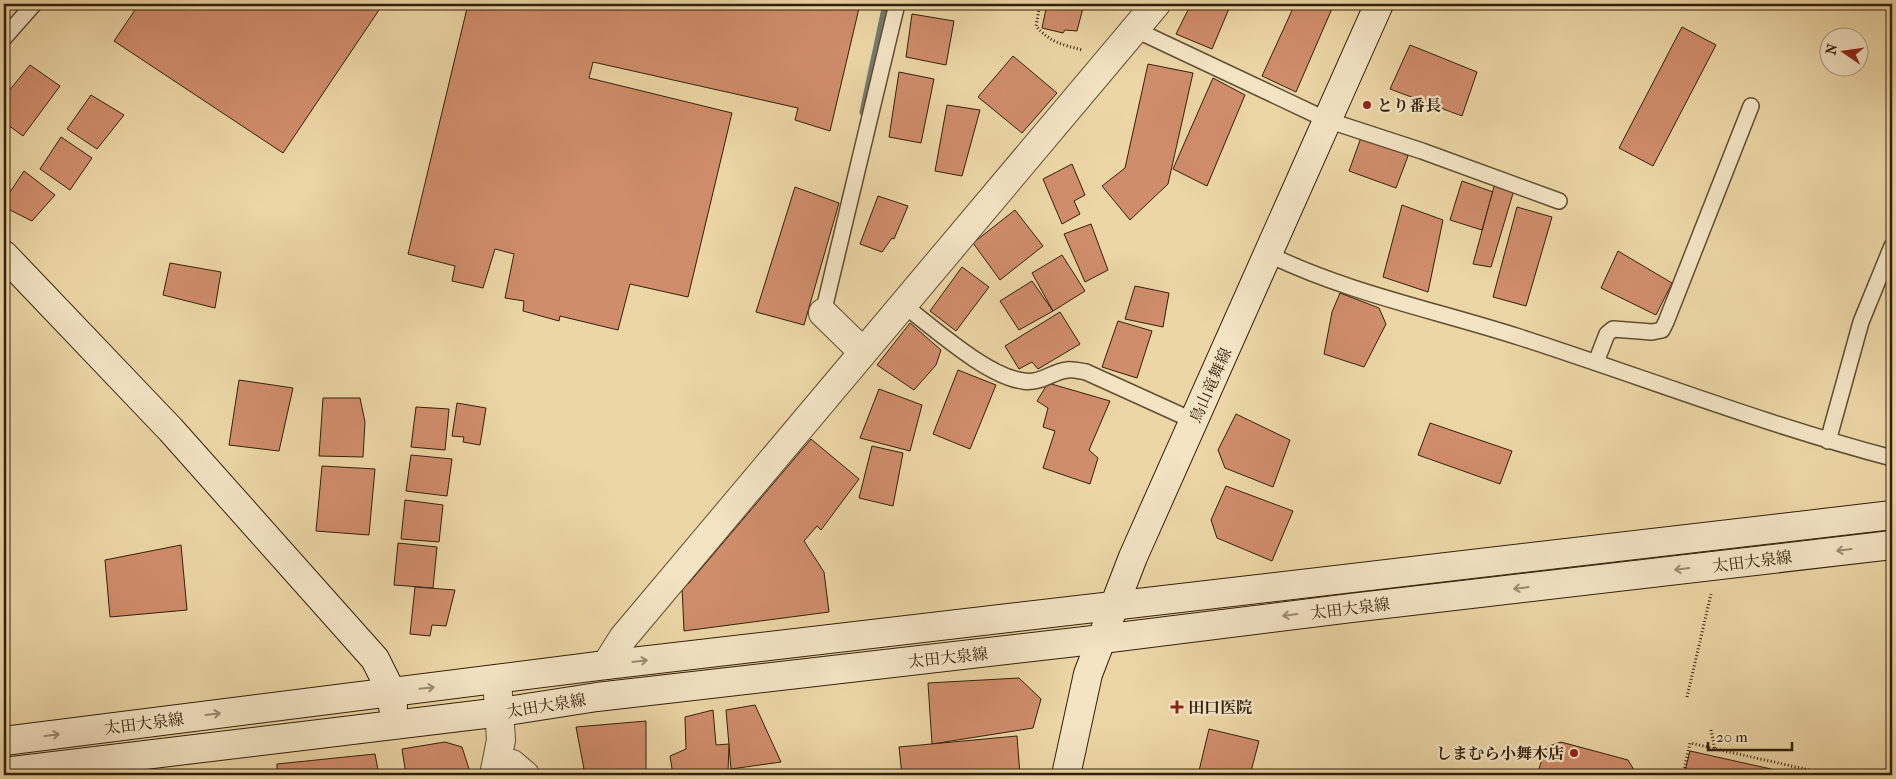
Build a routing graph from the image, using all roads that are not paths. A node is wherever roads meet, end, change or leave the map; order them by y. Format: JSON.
{"nodes":[{"id":1,"x":34,"y":4,"type":"edge"},
{"id":2,"x":897,"y":4,"type":"edge"},
{"id":3,"x":1156,"y":4,"type":"edge"},
{"id":4,"x":1379,"y":4,"type":"edge"},
{"id":5,"x":1134,"y":29,"type":"junction"},
{"id":6,"x":4,"y":38,"type":"edge"},
{"id":7,"x":1751,"y":106,"type":"dead end"},
{"id":8,"x":1327,"y":120,"type":"junction"},
{"id":9,"x":1559,"y":201,"type":"dead end"},
{"id":10,"x":1892,"y":246,"type":"edge"},
{"id":11,"x":1268,"y":254,"type":"junction"},
{"id":12,"x":4,"y":255,"type":"edge"},
{"id":13,"x":902,"y":304,"type":"junction"},
{"id":14,"x":823,"y":313,"type":"joint"},
{"id":15,"x":862,"y":351,"type":"junction"},
{"id":16,"x":1596,"y":362,"type":"junction"},
{"id":17,"x":1194,"y":420,"type":"junction"},
{"id":18,"x":1828,"y":441,"type":"junction"},
{"id":19,"x":1892,"y":458,"type":"edge"},
{"id":20,"x":1892,"y":515,"type":"edge"},
{"id":21,"x":1892,"y":545,"type":"edge"},
{"id":22,"x":1116,"y":605,"type":"junction"},
{"id":23,"x":1102,"y":640,"type":"junction"},
{"id":24,"x":606,"y":665,"type":"junction"},
{"id":25,"x":497,"y":679,"type":"junction"},
{"id":26,"x":391,"y":691,"type":"junction"},
{"id":27,"x":501,"y":712,"type":"junction"},
{"id":28,"x":395,"y":724,"type":"junction"},
{"id":29,"x":4,"y":741,"type":"edge"},
{"id":30,"x":496,"y":768,"type":"edge"},
{"id":31,"x":4,"y":772,"type":"edge"},
{"id":32,"x":525,"y":775,"type":"edge"},
{"id":33,"x":1066,"y":775,"type":"edge"}],
"edges":[{"from":1,"to":6,"type":"lane"},
{"from":2,"to":14,"type":"lane"},
{"from":3,"to":5,"type":"main road"},
{"from":4,"to":8,"type":"main road","name":"鳥山竜舞線"},
{"from":5,"to":8,"type":"lane"},
{"from":5,"to":13,"type":"main road"},
{"from":7,"to":16,"type":"lane"},
{"from":8,"to":9,"type":"lane"},
{"from":8,"to":11,"type":"main road","name":"鳥山竜舞線"},
{"from":10,"to":18,"type":"lane"},
{"from":11,"to":16,"type":"lane"},
{"from":11,"to":17,"type":"main road","name":"鳥山竜舞線"},
{"from":12,"to":26,"type":"main road"},
{"from":13,"to":15,"type":"main road"},
{"from":13,"to":17,"type":"lane"},
{"from":14,"to":15,"type":"main road"},
{"from":15,"to":24,"type":"main road"},
{"from":16,"to":18,"type":"lane"},
{"from":17,"to":22,"type":"main road","name":"鳥山竜舞線"},
{"from":18,"to":19,"type":"lane"},
{"from":20,"to":22,"type":"main road","name":"太田大泉線"},
{"from":21,"to":23,"type":"main road","name":"太田大泉線","one_way":true},
{"from":22,"to":23,"type":"main road","name":"鳥山竜舞線"},
{"from":24,"to":22,"type":"main road","name":"太田大泉線","one_way":true},
{"from":23,"to":27,"type":"main road","name":"太田大泉線"},
{"from":23,"to":33,"type":"main road","name":"鳥山竜舞線"},
{"from":24,"to":25,"type":"main road","name":"太田大泉線"},
{"from":26,"to":25,"type":"main road","name":"太田大泉線","one_way":true},
{"from":25,"to":27,"type":"main road"},
{"from":26,"to":28,"type":"main road"},
{"from":29,"to":26,"type":"main road","name":"太田大泉線","one_way":true},
{"from":27,"to":28,"type":"main road","name":"太田大泉線"},
{"from":27,"to":30,"type":"main road"},
{"from":28,"to":31,"type":"main road","name":"太田大泉線"},
{"from":30,"to":32,"type":"main road"}]}
